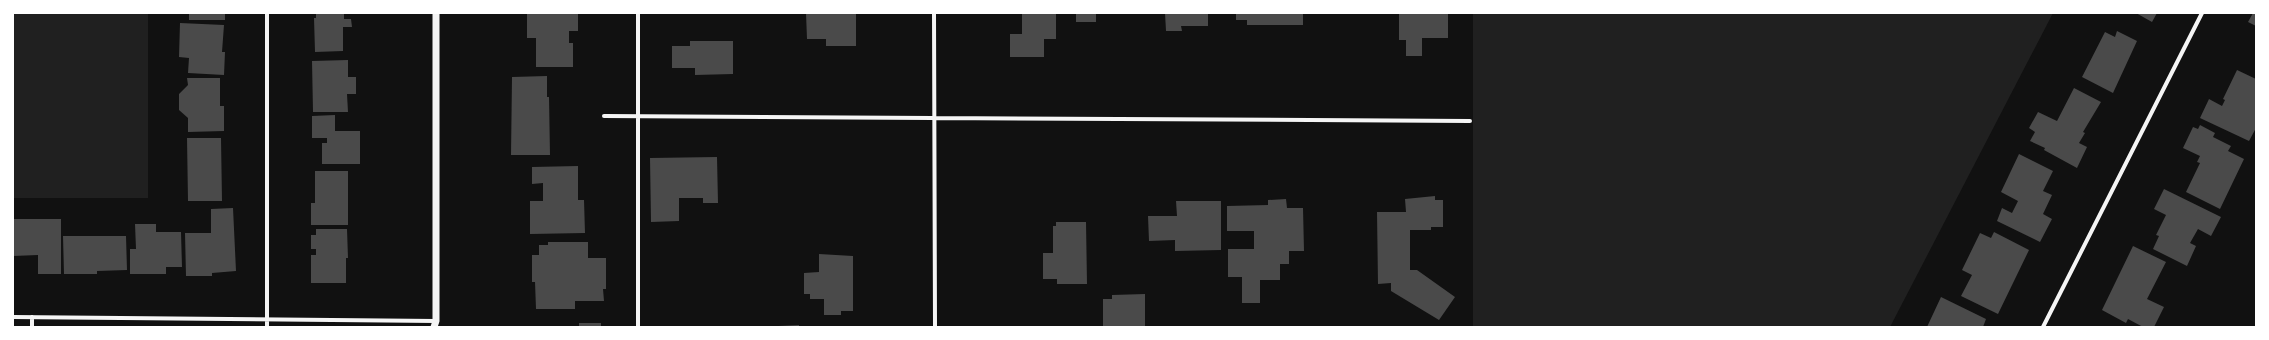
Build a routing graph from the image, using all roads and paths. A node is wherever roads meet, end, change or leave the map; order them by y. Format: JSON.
{"nodes":[{"id":1,"x":267,"y":13,"type":"edge"},
{"id":2,"x":436,"y":13,"type":"edge"},
{"id":3,"x":638,"y":13,"type":"edge"},
{"id":4,"x":934,"y":13,"type":"edge"},
{"id":5,"x":2202,"y":13,"type":"edge"},
{"id":6,"x":604,"y":116,"type":"dead end"},
{"id":7,"x":638,"y":116,"type":"junction"},
{"id":8,"x":934,"y":118,"type":"junction"},
{"id":9,"x":1470,"y":121,"type":"dead end"},
{"id":10,"x":13,"y":317,"type":"edge"},
{"id":11,"x":32,"y":317,"type":"junction"},
{"id":12,"x":267,"y":319,"type":"junction"},
{"id":13,"x":437,"y":325,"type":"edge"},
{"id":14,"x":32,"y":327,"type":"edge"},
{"id":15,"x":267,"y":327,"type":"edge"},
{"id":16,"x":638,"y":327,"type":"edge"},
{"id":17,"x":935,"y":327,"type":"edge"},
{"id":18,"x":2044,"y":327,"type":"edge"}],
"edges":[{"from":1,"to":12,"type":"street"},
{"from":2,"to":13,"type":"street"},
{"from":3,"to":7,"type":"street"},
{"from":4,"to":8,"type":"street"},
{"from":5,"to":18,"type":"street"},
{"from":6,"to":7,"type":"street"},
{"from":7,"to":8,"type":"street"},
{"from":7,"to":16,"type":"street"},
{"from":8,"to":9,"type":"street"},
{"from":8,"to":17,"type":"street"},
{"from":10,"to":11,"type":"street"},
{"from":11,"to":12,"type":"street"},
{"from":11,"to":14,"type":"street"},
{"from":12,"to":13,"type":"street"},
{"from":12,"to":15,"type":"street"}]}
